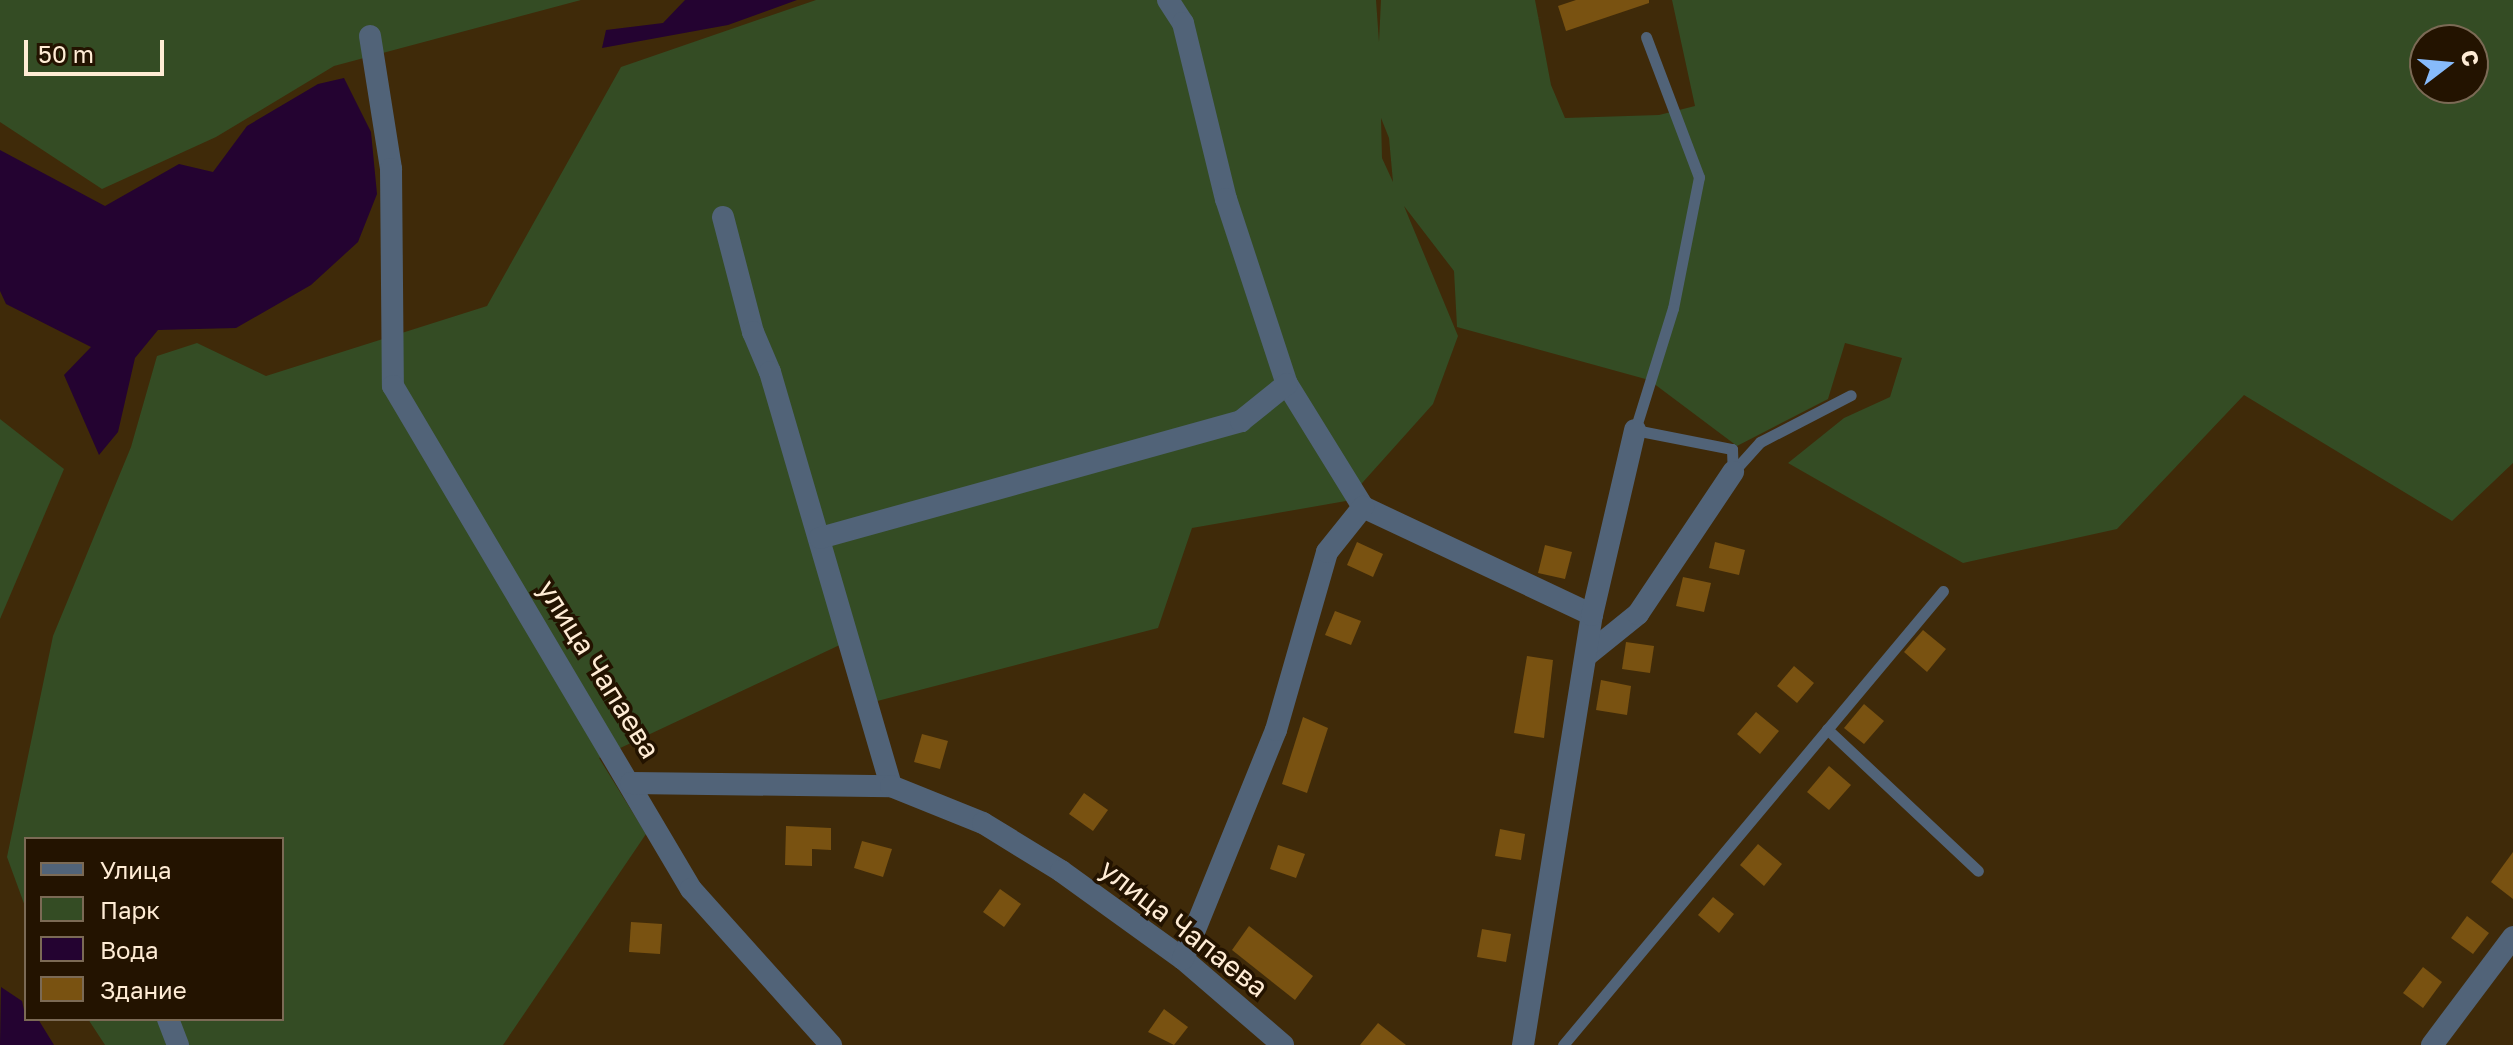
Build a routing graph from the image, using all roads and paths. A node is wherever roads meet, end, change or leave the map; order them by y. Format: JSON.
{"nodes":[{"id":1,"x":1168,"y":0,"type":"edge"},
{"id":2,"x":370,"y":36,"type":"dead end"},
{"id":3,"x":1646,"y":37,"type":"dead end"},
{"id":4,"x":723,"y":217,"type":"dead end"},
{"id":5,"x":1287,"y":384,"type":"junction"},
{"id":6,"x":1851,"y":395,"type":"dead end"},
{"id":7,"x":1635,"y":430,"type":"junction"},
{"id":8,"x":1733,"y":472,"type":"junction"},
{"id":9,"x":1363,"y":507,"type":"junction"},
{"id":10,"x":820,"y":538,"type":"junction"},
{"id":11,"x":1943,"y":591,"type":"dead end"},
{"id":12,"x":1592,"y":615,"type":"junction"},
{"id":13,"x":1586,"y":656,"type":"junction"},
{"id":14,"x":1827,"y":729,"type":"junction"},
{"id":15,"x":631,"y":783,"type":"junction"},
{"id":16,"x":891,"y":786,"type":"junction"},
{"id":17,"x":1978,"y":871,"type":"dead end"},
{"id":18,"x":2513,"y":937,"type":"edge"},
{"id":19,"x":1183,"y":959,"type":"junction"},
{"id":20,"x":169,"y":1021,"type":"edge"},
{"id":21,"x":178,"y":1045,"type":"edge"},
{"id":22,"x":831,"y":1045,"type":"edge"},
{"id":23,"x":1283,"y":1045,"type":"edge"},
{"id":24,"x":1523,"y":1045,"type":"edge"},
{"id":25,"x":1563,"y":1045,"type":"edge"},
{"id":26,"x":2432,"y":1045,"type":"edge"}],
"edges":[{"from":1,"to":5,"type":"street"},
{"from":2,"to":15,"type":"street","name":"улица Чапаева"},
{"from":3,"to":7,"type":"lane"},
{"from":4,"to":10,"type":"street"},
{"from":5,"to":9,"type":"street"},
{"from":5,"to":10,"type":"street"},
{"from":6,"to":8,"type":"lane"},
{"from":7,"to":8,"type":"lane"},
{"from":7,"to":12,"type":"street"},
{"from":8,"to":13,"type":"street"},
{"from":9,"to":12,"type":"street"},
{"from":9,"to":19,"type":"street"},
{"from":10,"to":16,"type":"street"},
{"from":11,"to":14,"type":"lane"},
{"from":12,"to":13,"type":"street"},
{"from":13,"to":24,"type":"street"},
{"from":14,"to":17,"type":"lane"},
{"from":14,"to":25,"type":"lane"},
{"from":15,"to":16,"type":"street","name":"улица Чапаева"},
{"from":15,"to":22,"type":"street"},
{"from":16,"to":19,"type":"street","name":"улица Чапаева"},
{"from":18,"to":26,"type":"street"},
{"from":19,"to":23,"type":"street","name":"улица Чапаева"},
{"from":20,"to":21,"type":"street"}]}
